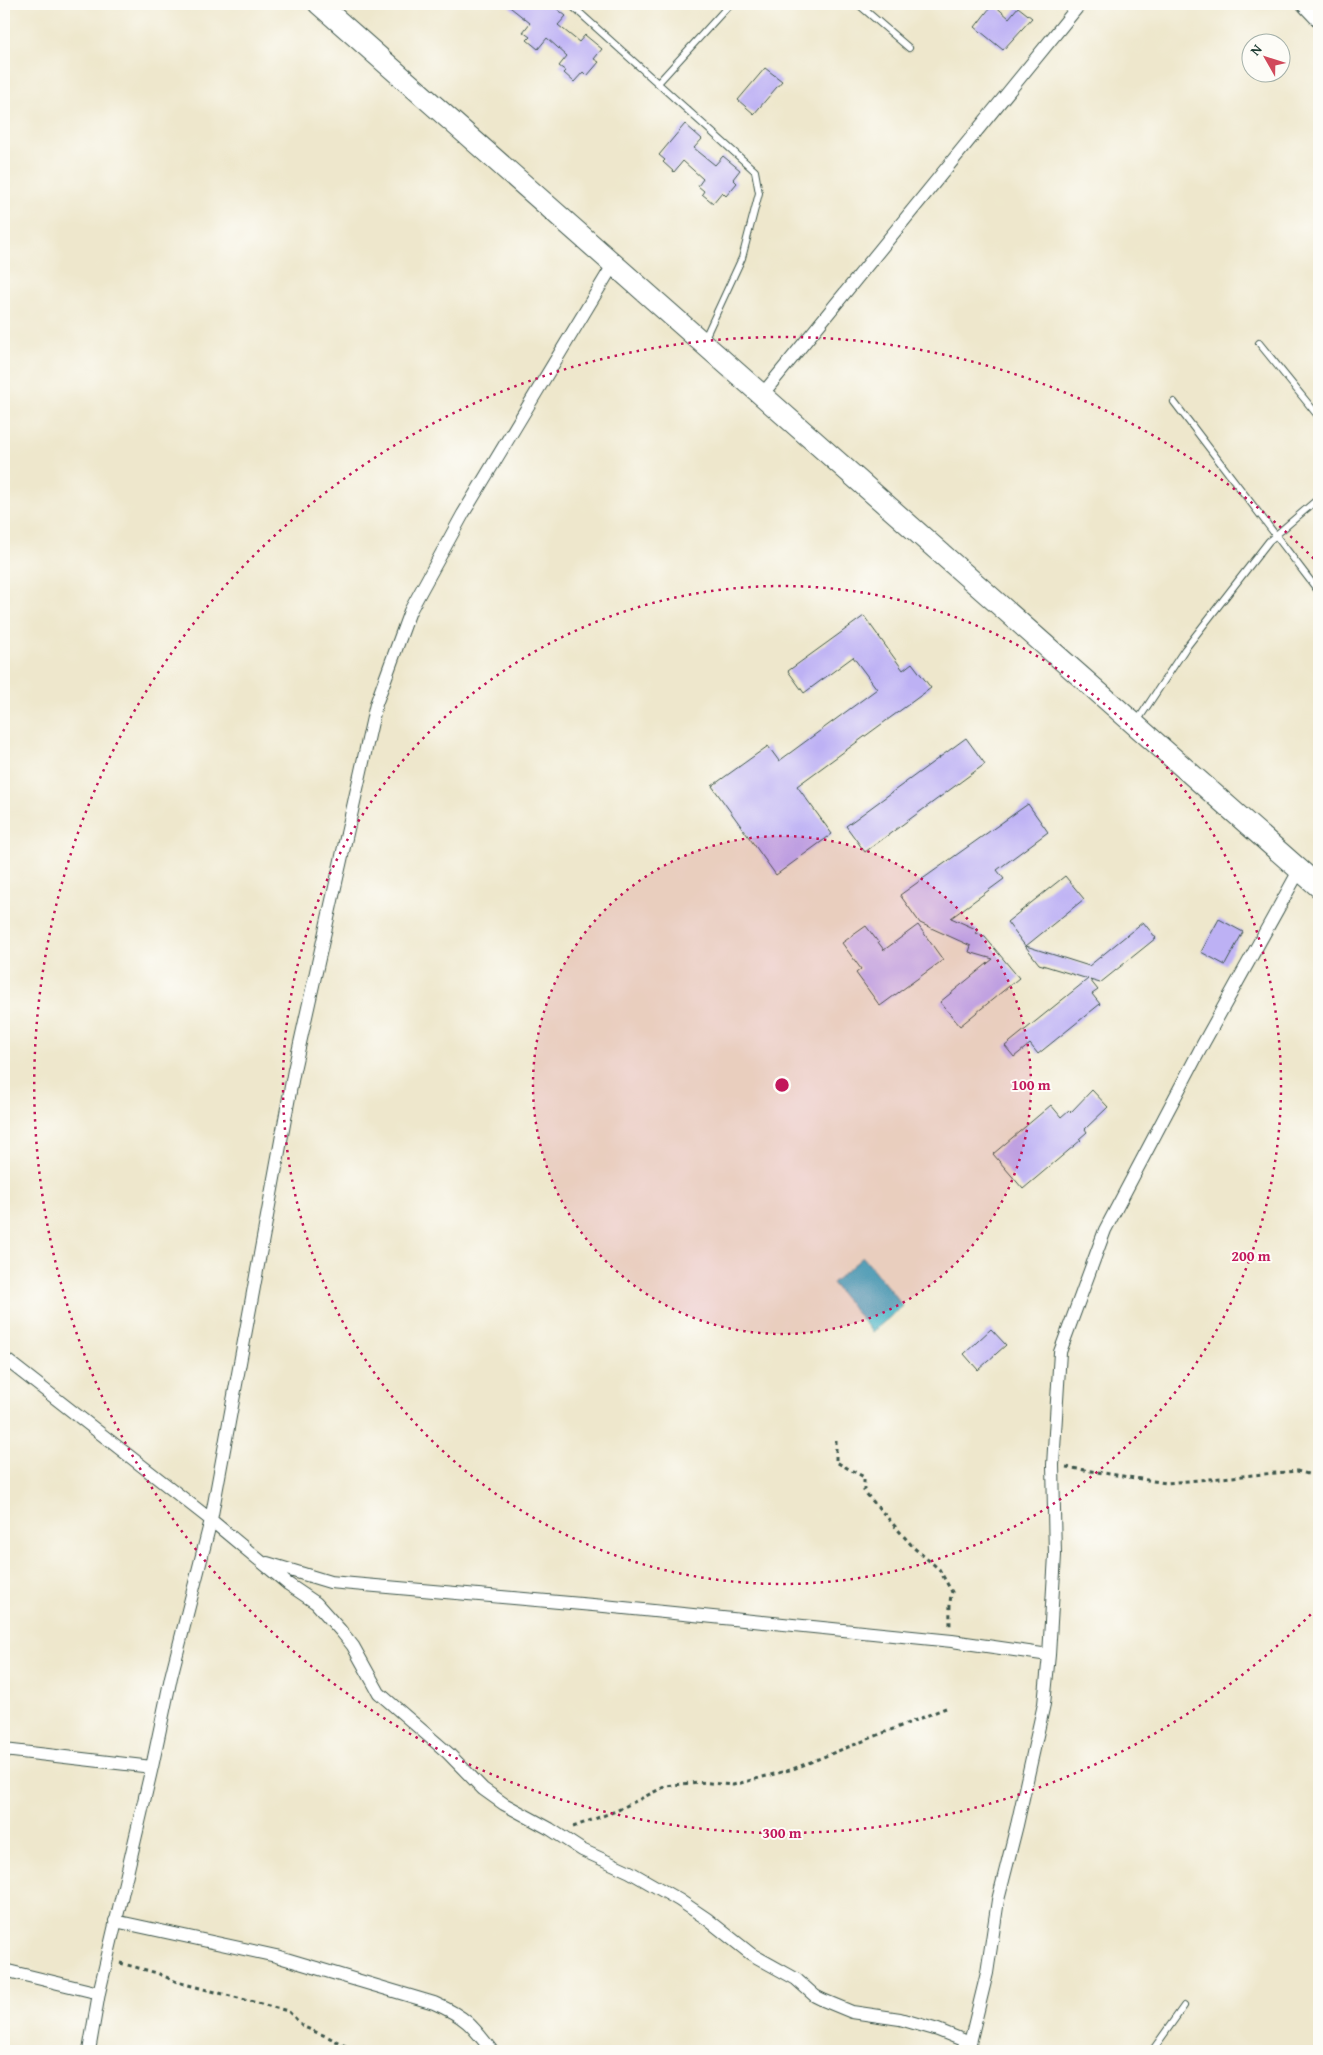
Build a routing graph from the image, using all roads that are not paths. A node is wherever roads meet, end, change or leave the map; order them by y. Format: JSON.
{"nodes":[{"id":1,"x":319,"y":4,"type":"edge"},
{"id":2,"x":570,"y":4,"type":"edge"},
{"id":3,"x":730,"y":4,"type":"edge"},
{"id":4,"x":858,"y":4,"type":"edge"},
{"id":5,"x":1080,"y":4,"type":"edge"},
{"id":6,"x":1302,"y":4,"type":"edge"},
{"id":7,"x":1319,"y":22,"type":"edge"},
{"id":8,"x":909,"y":48,"type":"dead end"},
{"id":9,"x":658,"y":83,"type":"junction"},
{"id":10,"x":613,"y":266,"type":"junction"},
{"id":11,"x":1259,"y":342,"type":"dead end"},
{"id":12,"x":703,"y":344,"type":"junction"},
{"id":13,"x":762,"y":396,"type":"junction"},
{"id":14,"x":1174,"y":402,"type":"dead end"},
{"id":15,"x":1319,"y":417,"type":"edge"},
{"id":16,"x":1319,"y":498,"type":"edge"},
{"id":17,"x":1276,"y":535,"type":"junction"},
{"id":18,"x":1319,"y":592,"type":"edge"},
{"id":19,"x":1135,"y":725,"type":"junction"},
{"id":20,"x":1300,"y":869,"type":"junction"},
{"id":21,"x":1319,"y":887,"type":"edge"},
{"id":22,"x":4,"y":1358,"type":"edge"},
{"id":23,"x":211,"y":1520,"type":"junction"},
{"id":24,"x":260,"y":1560,"type":"junction"},
{"id":25,"x":1050,"y":1655,"type":"junction"},
{"id":26,"x":4,"y":1750,"type":"edge"},
{"id":27,"x":152,"y":1767,"type":"junction"},
{"id":28,"x":115,"y":1921,"type":"junction"},
{"id":29,"x":4,"y":1970,"type":"edge"},
{"id":30,"x":99,"y":1993,"type":"junction"},
{"id":31,"x":1184,"y":2006,"type":"dead end"},
{"id":32,"x":969,"y":2047,"type":"edge"},
{"id":33,"x":1319,"y":2047,"type":"edge"},
{"id":34,"x":89,"y":2051,"type":"edge"},
{"id":35,"x":492,"y":2051,"type":"edge"},
{"id":36,"x":1152,"y":2051,"type":"edge"},
{"id":37,"x":1314,"y":2051,"type":"edge"}],
"edges":[{"from":1,"to":10,"type":"highway"},
{"from":2,"to":9,"type":"lane"},
{"from":3,"to":9,"type":"lane"},
{"from":4,"to":8,"type":"lane"},
{"from":5,"to":13,"type":"street"},
{"from":6,"to":7,"type":"street"},
{"from":9,"to":12,"type":"lane"},
{"from":10,"to":12,"type":"highway"},
{"from":10,"to":23,"type":"street"},
{"from":11,"to":15,"type":"lane"},
{"from":12,"to":13,"type":"highway"},
{"from":13,"to":19,"type":"highway"},
{"from":14,"to":17,"type":"lane"},
{"from":16,"to":17,"type":"lane"},
{"from":17,"to":18,"type":"lane"},
{"from":17,"to":19,"type":"lane"},
{"from":19,"to":20,"type":"highway"},
{"from":20,"to":21,"type":"highway"},
{"from":20,"to":25,"type":"street"},
{"from":22,"to":23,"type":"street"},
{"from":23,"to":24,"type":"street"},
{"from":23,"to":27,"type":"street"},
{"from":24,"to":25,"type":"street"},
{"from":24,"to":32,"type":"street"},
{"from":25,"to":32,"type":"street"},
{"from":26,"to":27,"type":"street"},
{"from":27,"to":28,"type":"street"},
{"from":28,"to":30,"type":"street"},
{"from":28,"to":35,"type":"street"},
{"from":29,"to":30,"type":"street"},
{"from":30,"to":34,"type":"street"},
{"from":31,"to":36,"type":"lane"},
{"from":33,"to":37,"type":"lane"}]}
